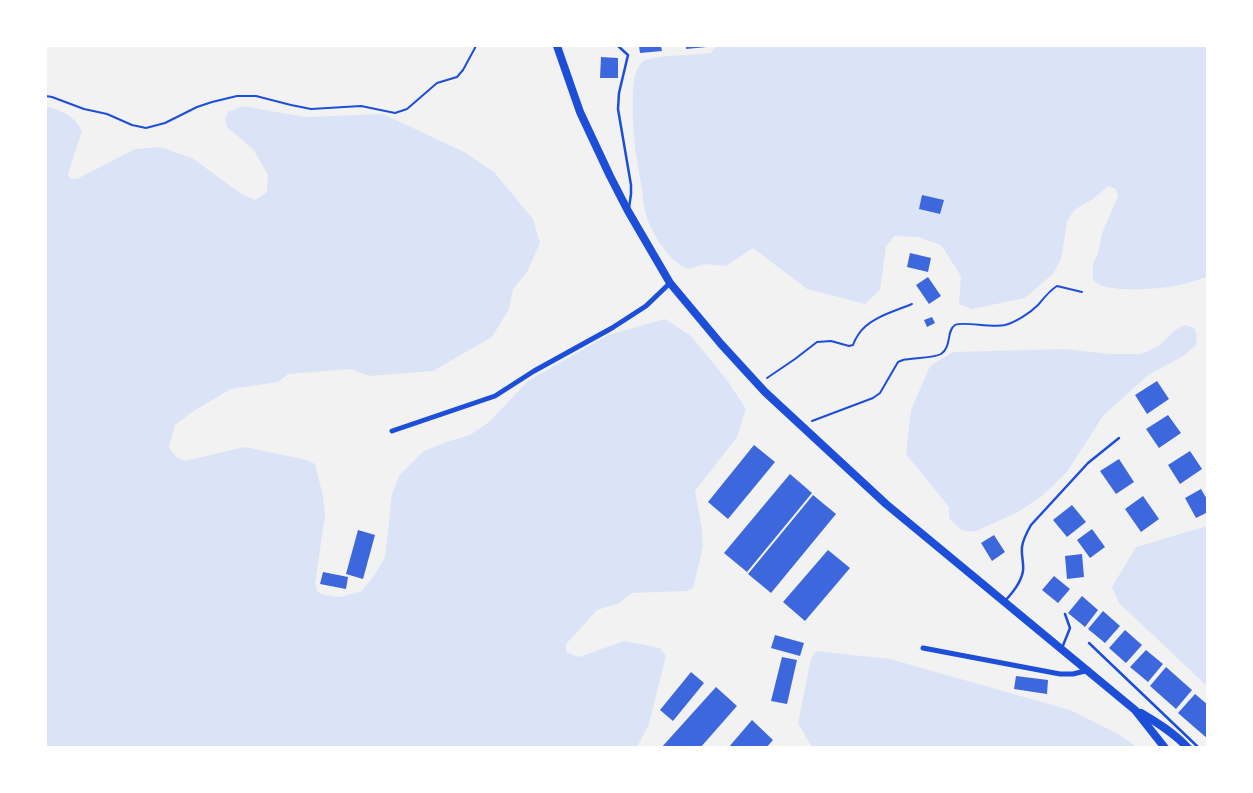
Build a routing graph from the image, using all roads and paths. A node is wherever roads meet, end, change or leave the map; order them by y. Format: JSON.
{"nodes":[{"id":1,"x":476,"y":46,"type":"edge"},
{"id":2,"x":557,"y":46,"type":"edge"},
{"id":3,"x":618,"y":46,"type":"edge"},
{"id":4,"x":46,"y":96,"type":"edge"},
{"id":5,"x":628,"y":211,"type":"junction"},
{"id":6,"x":670,"y":283,"type":"junction"},
{"id":7,"x":1082,"y":292,"type":"dead end"},
{"id":8,"x":912,"y":304,"type":"dead end"},
{"id":9,"x":758,"y":384,"type":"junction"},
{"id":10,"x":801,"y":426,"type":"junction"},
{"id":11,"x":393,"y":430,"type":"dead end"},
{"id":12,"x":1119,"y":438,"type":"dead end"},
{"id":13,"x":1005,"y":601,"type":"junction"},
{"id":14,"x":1065,"y":614,"type":"dead end"},
{"id":15,"x":1089,"y":643,"type":"dead end"},
{"id":16,"x":923,"y":648,"type":"dead end"},
{"id":17,"x":1062,"y":648,"type":"junction"},
{"id":18,"x":1089,"y":670,"type":"junction"},
{"id":19,"x":1135,"y":710,"type":"junction"},
{"id":20,"x":1165,"y":747,"type":"edge"},
{"id":21,"x":1188,"y":747,"type":"edge"},
{"id":22,"x":1199,"y":747,"type":"edge"}],
"edges":[{"from":1,"to":4,"type":"path"},
{"from":2,"to":5,"type":"main road"},
{"from":3,"to":5,"type":"lane"},
{"from":5,"to":6,"type":"main road"},
{"from":6,"to":9,"type":"main road"},
{"from":6,"to":11,"type":"street"},
{"from":7,"to":10,"type":"path"},
{"from":8,"to":9,"type":"path"},
{"from":9,"to":10,"type":"main road"},
{"from":10,"to":13,"type":"main road"},
{"from":12,"to":13,"type":"lane"},
{"from":13,"to":17,"type":"main road"},
{"from":14,"to":17,"type":"lane"},
{"from":15,"to":22,"type":"lane"},
{"from":16,"to":18,"type":"street"},
{"from":17,"to":18,"type":"main road"},
{"from":18,"to":19,"type":"main road"},
{"from":19,"to":20,"type":"main road"},
{"from":19,"to":21,"type":"main road"}]}
